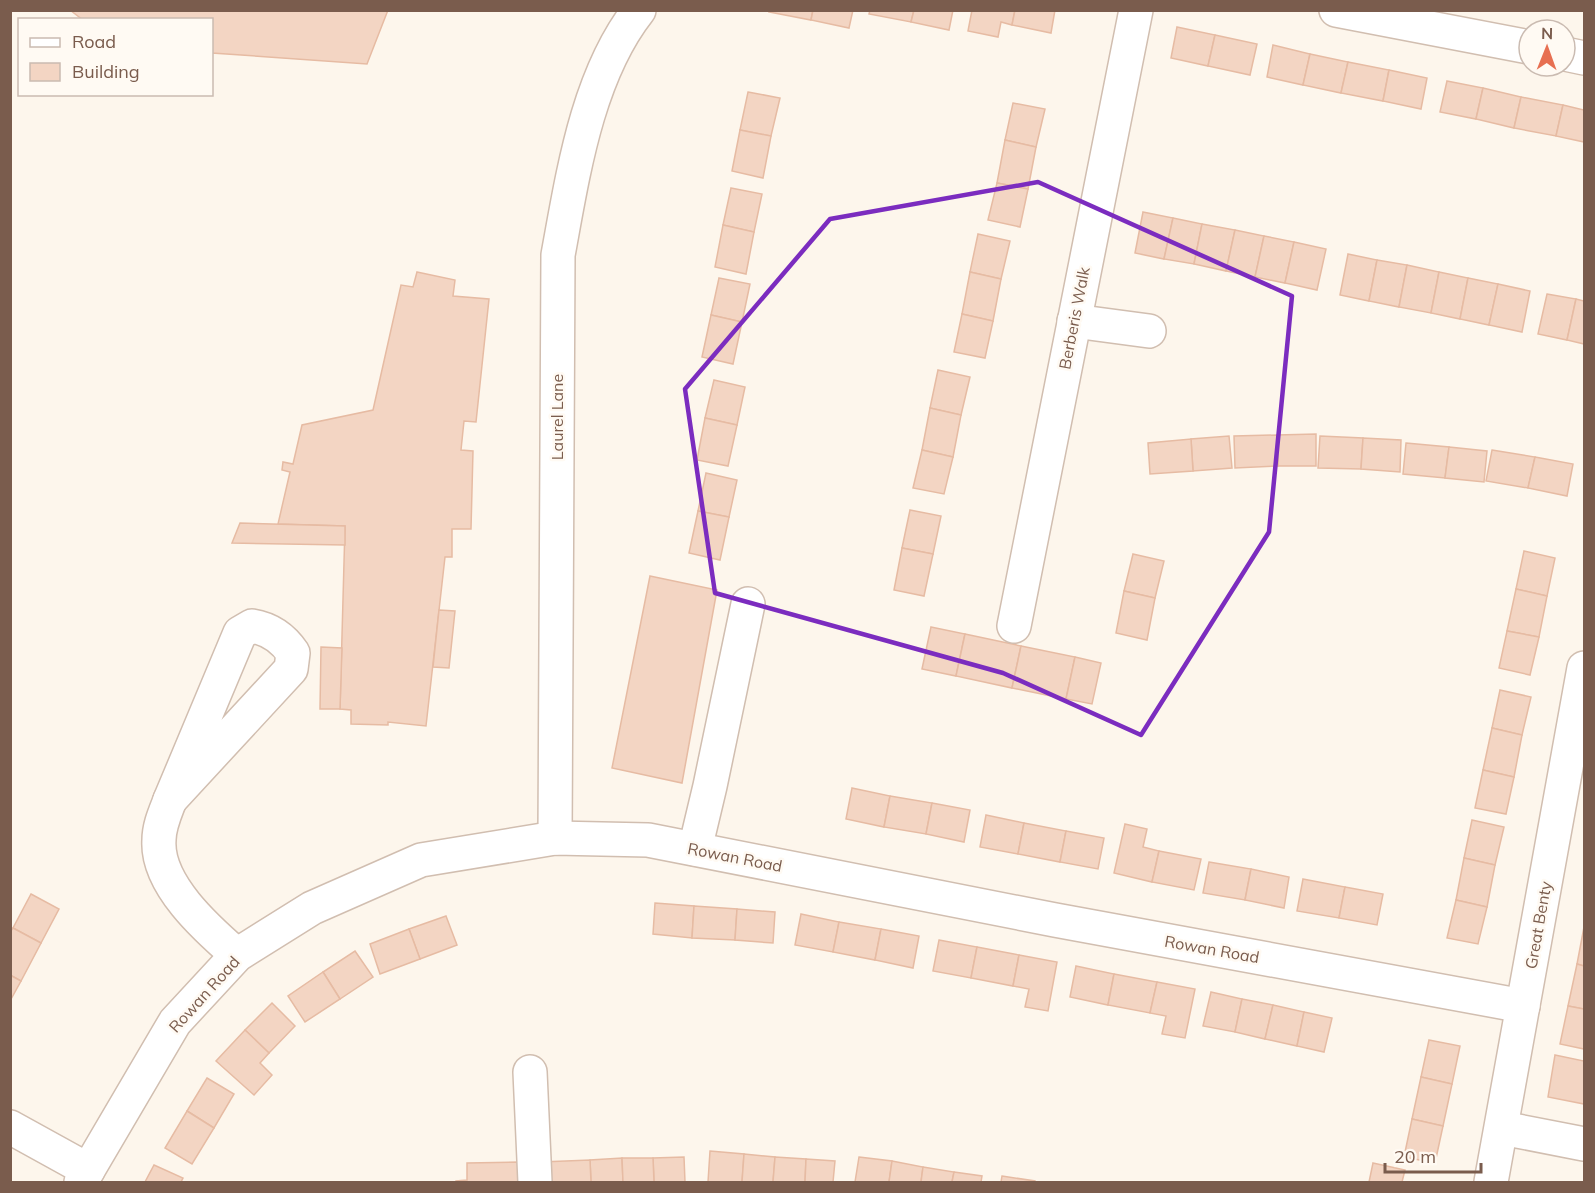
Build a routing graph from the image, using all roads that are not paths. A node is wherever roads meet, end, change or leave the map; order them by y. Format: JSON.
{"nodes":[{"id":1,"x":639,"y":10,"type":"edge"},
{"id":2,"x":1136,"y":10,"type":"edge"},
{"id":3,"x":1336,"y":10,"type":"edge"},
{"id":4,"x":1517,"y":45,"type":"edge"},
{"id":5,"x":1074,"y":321,"type":"junction"},
{"id":6,"x":1149,"y":331,"type":"dead end"},
{"id":7,"x":748,"y":604,"type":"dead end"},
{"id":8,"x":1014,"y":626,"type":"dead end"},
{"id":9,"x":1584,"y":668,"type":"edge"},
{"id":10,"x":170,"y":800,"type":"junction"},
{"id":11,"x":555,"y":838,"type":"junction"},
{"id":12,"x":695,"y":849,"type":"junction"},
{"id":13,"x":237,"y":955,"type":"junction"},
{"id":14,"x":1523,"y":1006,"type":"junction"},
{"id":15,"x":530,"y":1072,"type":"dead end"},
{"id":16,"x":10,"y":1127,"type":"edge"},
{"id":17,"x":1502,"y":1128,"type":"junction"},
{"id":18,"x":1584,"y":1144,"type":"edge"},
{"id":19,"x":85,"y":1176,"type":"edge"},
{"id":20,"x":535,"y":1182,"type":"edge"},
{"id":21,"x":1491,"y":1182,"type":"edge"}],
"edges":[{"from":1,"to":11,"type":"street","name":"Laurel Lane"},
{"from":2,"to":5,"type":"street","name":"Berberis Walk"},
{"from":3,"to":4,"type":"street"},
{"from":5,"to":6,"type":"street"},
{"from":5,"to":8,"type":"street","name":"Berberis Walk"},
{"from":7,"to":12,"type":"street"},
{"from":9,"to":14,"type":"street","name":"Great Benty"},
{"from":10,"to":10,"type":"street"},
{"from":10,"to":13,"type":"street"},
{"from":11,"to":12,"type":"street","name":"Rowan Road"},
{"from":11,"to":13,"type":"street","name":"Rowan Road"},
{"from":12,"to":14,"type":"street","name":"Rowan Road"},
{"from":13,"to":19,"type":"street","name":"Rowan Road"},
{"from":14,"to":17,"type":"street","name":"Great Benty"},
{"from":15,"to":20,"type":"street"},
{"from":16,"to":19,"type":"street"},
{"from":17,"to":18,"type":"street"},
{"from":17,"to":21,"type":"street","name":"Great Benty"}]}
